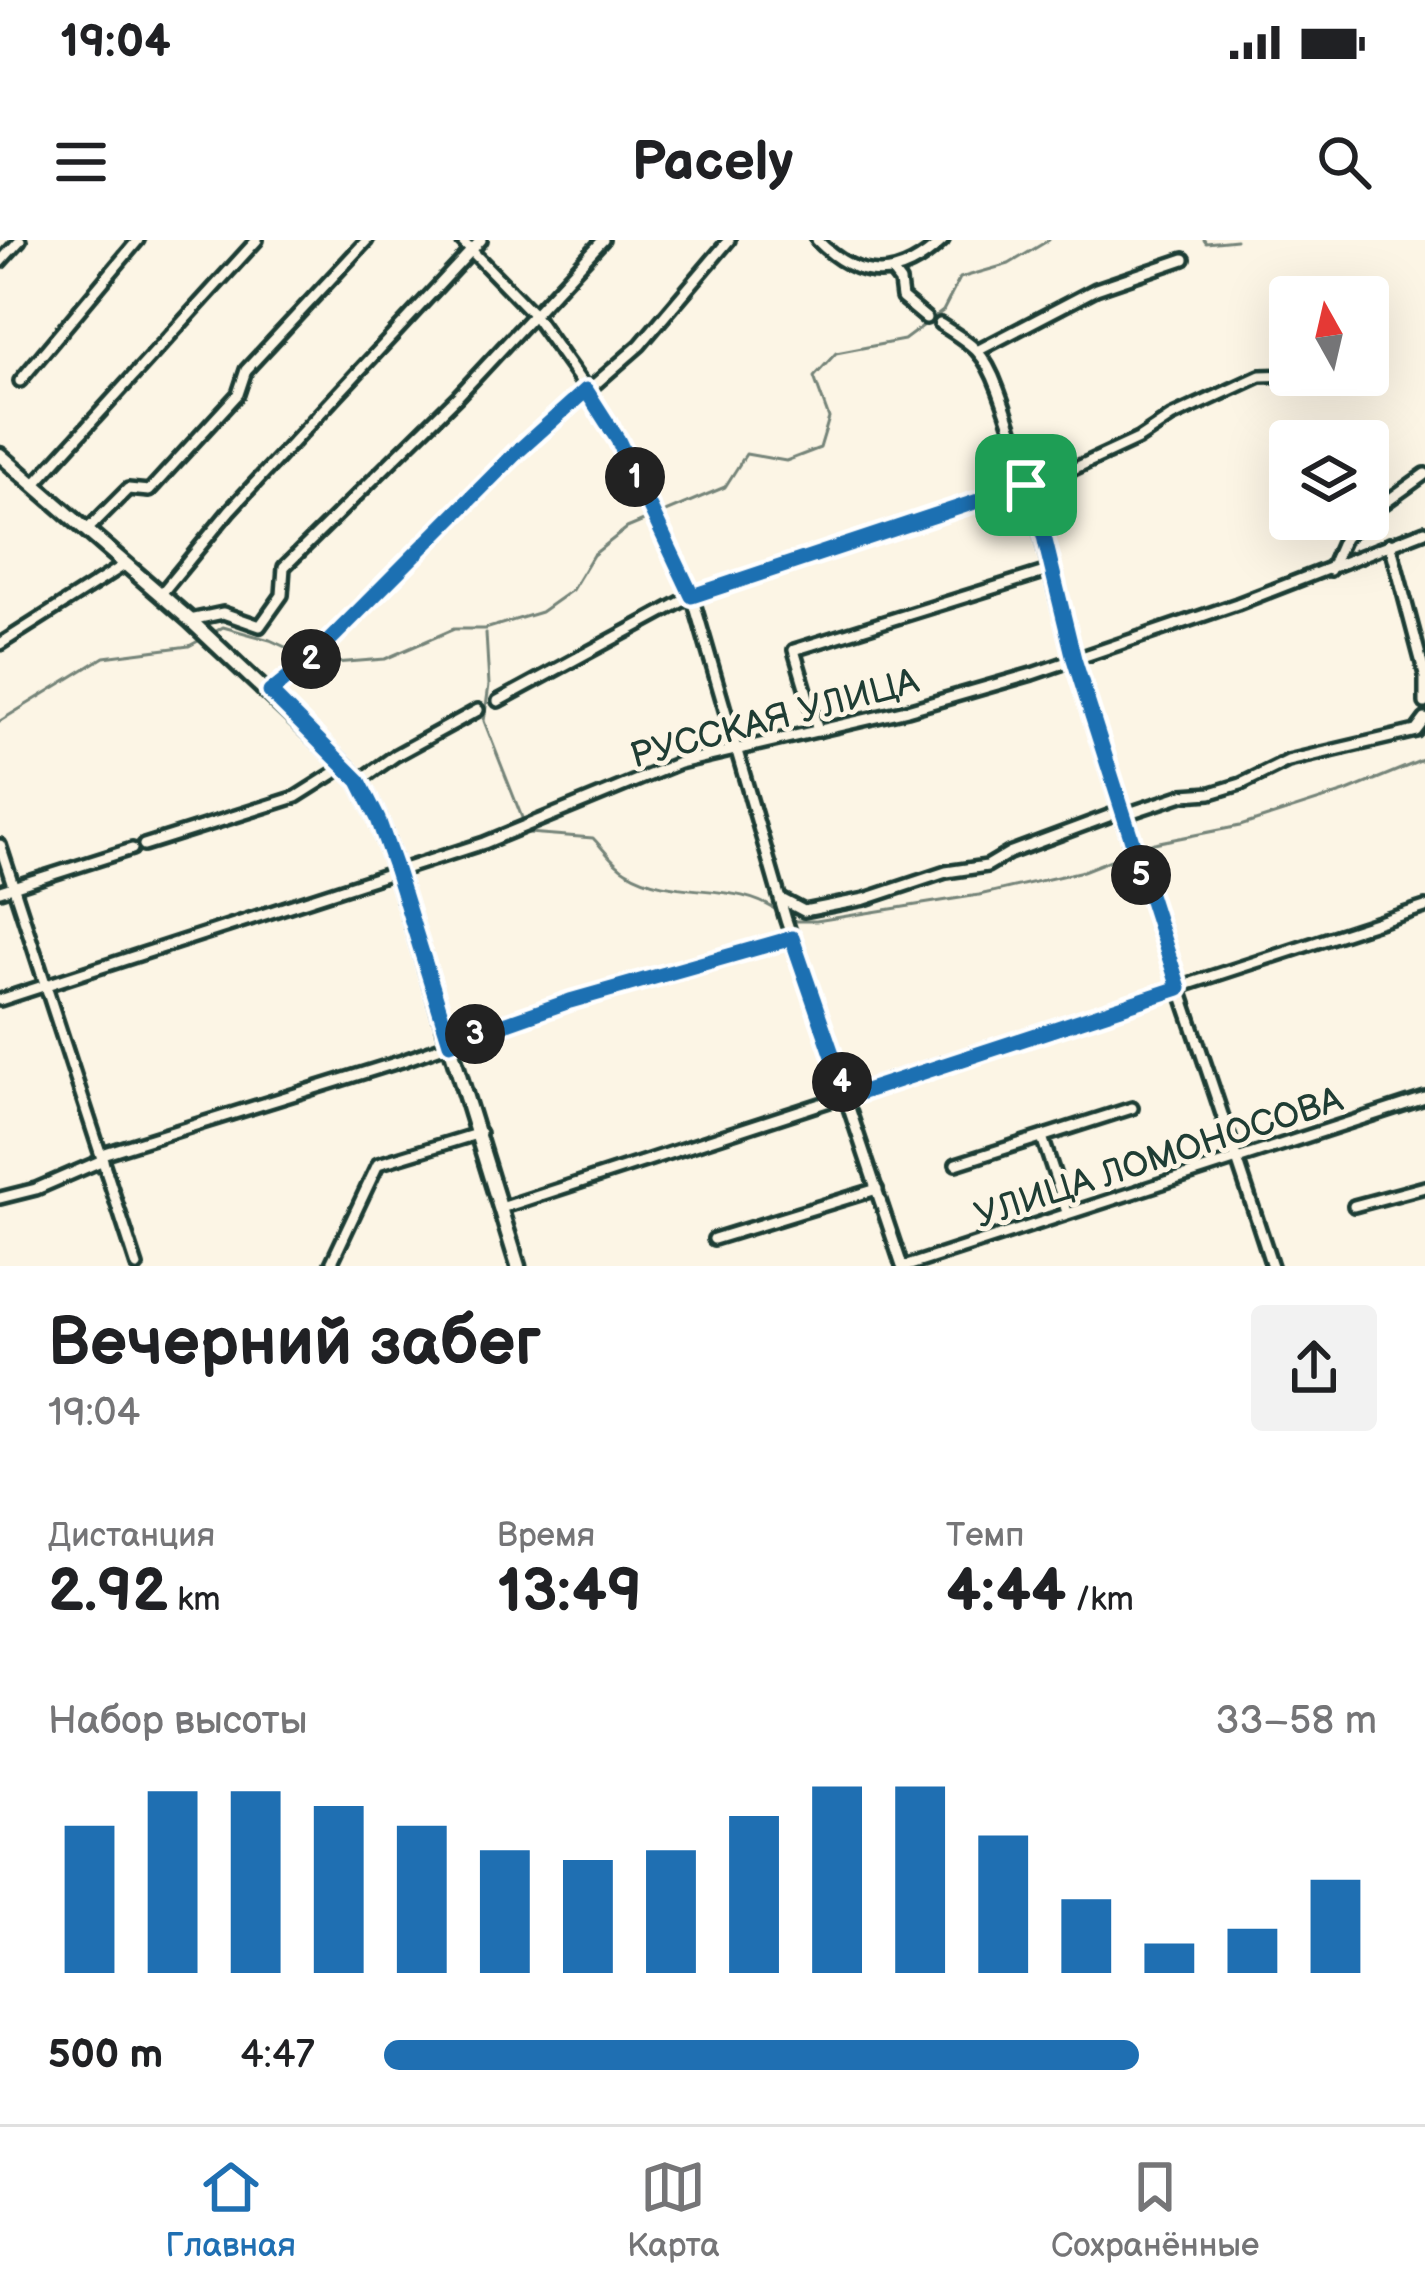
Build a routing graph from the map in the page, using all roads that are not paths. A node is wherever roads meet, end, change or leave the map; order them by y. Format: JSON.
{"nodes":[{"id":1,"x":20,"y":240,"type":"edge"},
{"id":2,"x":138,"y":240,"type":"edge"},
{"id":3,"x":257,"y":240,"type":"edge"},
{"id":4,"x":368,"y":240,"type":"edge"},
{"id":5,"x":460,"y":240,"type":"edge"},
{"id":6,"x":482,"y":240,"type":"edge"},
{"id":7,"x":603,"y":240,"type":"edge"},
{"id":8,"x":729,"y":240,"type":"edge"},
{"id":9,"x":817,"y":240,"type":"edge"},
{"id":10,"x":944,"y":240,"type":"edge"},
{"id":11,"x":471,"y":251,"type":"junction"},
{"id":12,"x":1184,"y":260,"type":"dead end"},
{"id":13,"x":0,"y":262,"type":"edge"},
{"id":14,"x":894,"y":274,"type":"junction"},
{"id":15,"x":533,"y":314,"type":"junction"},
{"id":16,"x":926,"y":318,"type":"dead end"},
{"id":17,"x":940,"y":324,"type":"dead end"},
{"id":18,"x":979,"y":350,"type":"junction"},
{"id":19,"x":1269,"y":376,"type":"edge"},
{"id":20,"x":20,"y":381,"type":"dead end"},
{"id":21,"x":586,"y":390,"type":"junction"},
{"id":22,"x":0,"y":455,"type":"edge"},
{"id":23,"x":1425,"y":474,"type":"edge"},
{"id":24,"x":34,"y":485,"type":"junction"},
{"id":25,"x":1026,"y":485,"type":"junction"},
{"id":26,"x":1389,"y":500,"type":"edge"},
{"id":27,"x":87,"y":530,"type":"junction"},
{"id":28,"x":1425,"y":530,"type":"edge"},
{"id":29,"x":1343,"y":540,"type":"edge"},
{"id":30,"x":1390,"y":543,"type":"junction"},
{"id":31,"x":126,"y":564,"type":"junction"},
{"id":32,"x":1051,"y":570,"type":"junction"},
{"id":33,"x":1330,"y":570,"type":"junction"},
{"id":34,"x":161,"y":594,"type":"junction"},
{"id":35,"x":692,"y":596,"type":"junction"},
{"id":36,"x":190,"y":620,"type":"junction"},
{"id":37,"x":0,"y":644,"type":"edge"},
{"id":38,"x":1074,"y":659,"type":"junction"},
{"id":39,"x":270,"y":692,"type":"junction"},
{"id":40,"x":498,"y":701,"type":"dead end"},
{"id":41,"x":1425,"y":703,"type":"edge"},
{"id":42,"x":478,"y":710,"type":"dead end"},
{"id":43,"x":1425,"y":719,"type":"edge"},
{"id":44,"x":818,"y":731,"type":"junction"},
{"id":45,"x":736,"y":748,"type":"junction"},
{"id":46,"x":345,"y":766,"type":"junction"},
{"id":47,"x":359,"y":781,"type":"junction"},
{"id":48,"x":1122,"y":811,"type":"junction"},
{"id":49,"x":0,"y":845,"type":"edge"},
{"id":50,"x":144,"y":845,"type":"dead end"},
{"id":51,"x":132,"y":849,"type":"dead end"},
{"id":52,"x":396,"y":870,"type":"junction"},
{"id":53,"x":14,"y":886,"type":"junction"},
{"id":54,"x":0,"y":891,"type":"edge"},
{"id":55,"x":783,"y":900,"type":"junction"},
{"id":56,"x":1425,"y":907,"type":"edge"},
{"id":57,"x":792,"y":938,"type":"junction"},
{"id":58,"x":48,"y":985,"type":"junction"},
{"id":59,"x":1179,"y":988,"type":"junction"},
{"id":60,"x":0,"y":1000,"type":"edge"},
{"id":61,"x":450,"y":1043,"type":"junction"},
{"id":62,"x":847,"y":1097,"type":"junction"},
{"id":63,"x":1425,"y":1098,"type":"edge"},
{"id":64,"x":1132,"y":1108,"type":"dead end"},
{"id":65,"x":480,"y":1133,"type":"junction"},
{"id":66,"x":1042,"y":1137,"type":"junction"},
{"id":67,"x":103,"y":1157,"type":"junction"},
{"id":68,"x":1237,"y":1157,"type":"junction"},
{"id":69,"x":956,"y":1164,"type":"dead end"},
{"id":70,"x":1425,"y":1187,"type":"edge"},
{"id":71,"x":877,"y":1190,"type":"junction"},
{"id":72,"x":0,"y":1198,"type":"edge"},
{"id":73,"x":1354,"y":1206,"type":"dead end"},
{"id":74,"x":501,"y":1208,"type":"junction"},
{"id":75,"x":1067,"y":1212,"type":"junction"},
{"id":76,"x":714,"y":1239,"type":"dead end"},
{"id":77,"x":137,"y":1266,"type":"edge"},
{"id":78,"x":330,"y":1266,"type":"edge"},
{"id":79,"x":518,"y":1266,"type":"edge"},
{"id":80,"x":904,"y":1266,"type":"edge"},
{"id":81,"x":1272,"y":1266,"type":"edge"}],
"edges":[{"from":1,"to":13,"type":"street"},
{"from":2,"to":20,"type":"street"},
{"from":3,"to":24,"type":"street"},
{"from":4,"to":27,"type":"street"},
{"from":5,"to":11,"type":"street"},
{"from":6,"to":11,"type":"street"},
{"from":7,"to":15,"type":"street"},
{"from":8,"to":21,"type":"street"},
{"from":9,"to":14,"type":"street"},
{"from":10,"to":14,"type":"street"},
{"from":11,"to":15,"type":"street"},
{"from":11,"to":34,"type":"street"},
{"from":12,"to":18,"type":"street"},
{"from":14,"to":16,"type":"street"},
{"from":15,"to":21,"type":"street"},
{"from":15,"to":36,"type":"street"},
{"from":17,"to":18,"type":"street"},
{"from":18,"to":25,"type":"street"},
{"from":19,"to":25,"type":"street"},
{"from":21,"to":35,"type":"street"},
{"from":21,"to":39,"type":"street"},
{"from":22,"to":24,"type":"main road"},
{"from":23,"to":26,"type":"street"},
{"from":24,"to":27,"type":"main road"},
{"from":25,"to":32,"type":"street"},
{"from":25,"to":35,"type":"street"},
{"from":27,"to":31,"type":"main road"},
{"from":28,"to":30,"type":"street","name":"РУССКАЯ УЛИЦА"},
{"from":29,"to":33,"type":"street"},
{"from":30,"to":33,"type":"street","name":"РУССКАЯ УЛИЦА"},
{"from":30,"to":41,"type":"street"},
{"from":31,"to":34,"type":"main road"},
{"from":31,"to":37,"type":"street"},
{"from":32,"to":38,"type":"street"},
{"from":32,"to":44,"type":"street"},
{"from":33,"to":38,"type":"street","name":"РУССКАЯ УЛИЦА"},
{"from":34,"to":36,"type":"main road"},
{"from":35,"to":40,"type":"street"},
{"from":35,"to":45,"type":"street"},
{"from":36,"to":39,"type":"main road"},
{"from":38,"to":44,"type":"street","name":"РУССКАЯ УЛИЦА"},
{"from":38,"to":48,"type":"street"},
{"from":39,"to":46,"type":"main road"},
{"from":42,"to":47,"type":"street"},
{"from":43,"to":48,"type":"street"},
{"from":44,"to":45,"type":"street","name":"РУССКАЯ УЛИЦА"},
{"from":45,"to":52,"type":"street","name":"РУССКАЯ УЛИЦА"},
{"from":45,"to":55,"type":"street"},
{"from":46,"to":47,"type":"main road"},
{"from":46,"to":50,"type":"street"},
{"from":47,"to":52,"type":"main road"},
{"from":48,"to":55,"type":"street"},
{"from":48,"to":59,"type":"street"},
{"from":49,"to":53,"type":"street"},
{"from":51,"to":53,"type":"street"},
{"from":52,"to":58,"type":"street","name":"РУССКАЯ УЛИЦА"},
{"from":52,"to":61,"type":"main road"},
{"from":53,"to":54,"type":"street"},
{"from":53,"to":58,"type":"street"},
{"from":55,"to":57,"type":"street"},
{"from":56,"to":59,"type":"street"},
{"from":57,"to":61,"type":"street"},
{"from":57,"to":62,"type":"street"},
{"from":58,"to":60,"type":"street","name":"РУССКАЯ УЛИЦА"},
{"from":58,"to":67,"type":"street"},
{"from":59,"to":62,"type":"street"},
{"from":59,"to":68,"type":"street"},
{"from":61,"to":65,"type":"main road"},
{"from":61,"to":67,"type":"street"},
{"from":62,"to":71,"type":"street"},
{"from":62,"to":74,"type":"street"},
{"from":63,"to":68,"type":"street","name":"УЛИЦА ЛОМОНОСОВА"},
{"from":64,"to":66,"type":"street"},
{"from":65,"to":74,"type":"main road"},
{"from":65,"to":78,"type":"street"},
{"from":66,"to":69,"type":"street"},
{"from":66,"to":75,"type":"street"},
{"from":67,"to":72,"type":"street"},
{"from":67,"to":77,"type":"street"},
{"from":68,"to":75,"type":"street","name":"УЛИЦА ЛОМОНОСОВА"},
{"from":68,"to":81,"type":"street"},
{"from":70,"to":73,"type":"street"},
{"from":71,"to":76,"type":"street"},
{"from":71,"to":80,"type":"street"},
{"from":74,"to":79,"type":"main road"},
{"from":75,"to":80,"type":"street","name":"УЛИЦА ЛОМОНОСОВА"}]}
